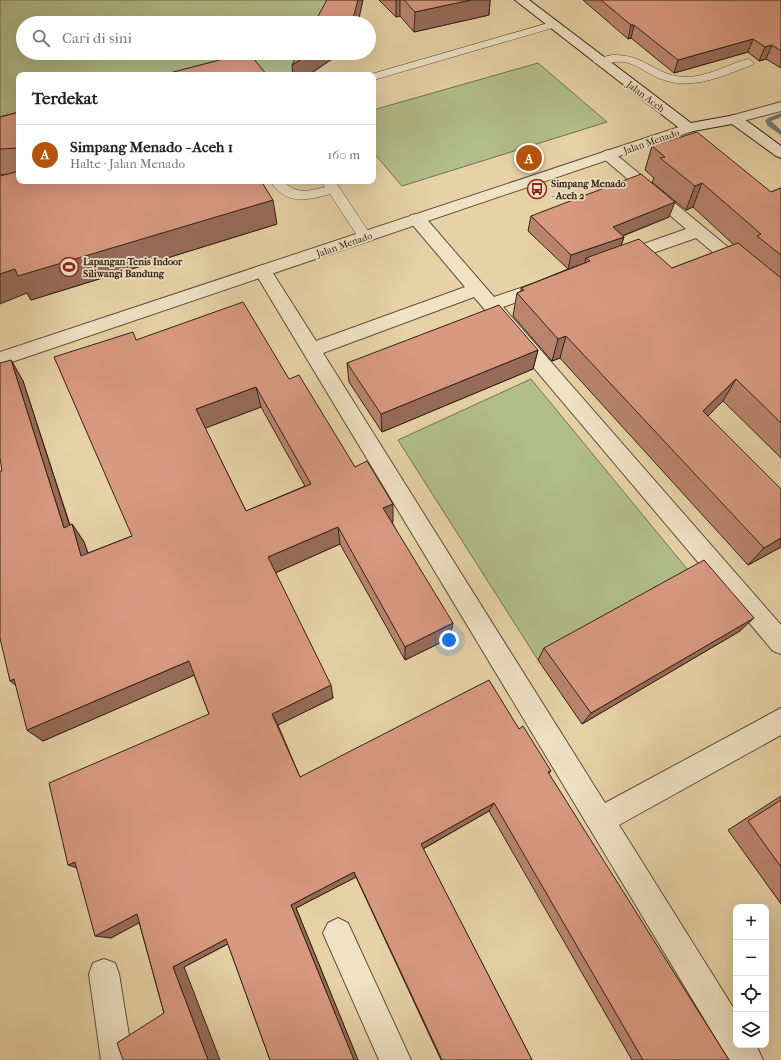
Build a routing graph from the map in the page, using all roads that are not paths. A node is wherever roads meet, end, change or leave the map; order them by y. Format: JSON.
{"nodes":[{"id":1,"x":520,"y":0,"type":"edge"},
{"id":2,"x":552,"y":25,"type":"junction"},
{"id":3,"x":599,"y":61,"type":"junction"},
{"id":4,"x":748,"y":63,"type":"dead end"},
{"id":5,"x":376,"y":75,"type":"edge"},
{"id":6,"x":781,"y":106,"type":"edge"},
{"id":7,"x":736,"y":119,"type":"junction"},
{"id":8,"x":688,"y":128,"type":"junction"},
{"id":9,"x":781,"y":153,"type":"edge"},
{"id":10,"x":608,"y":155,"type":"junction"},
{"id":11,"x":278,"y":184,"type":"edge"},
{"id":12,"x":331,"y":185,"type":"edge"},
{"id":13,"x":417,"y":219,"type":"junction"},
{"id":14,"x":698,"y":231,"type":"junction"},
{"id":15,"x":365,"y":236,"type":"junction"},
{"id":16,"x":609,"y":263,"type":"edge"},
{"id":17,"x":263,"y":271,"type":"junction"},
{"id":18,"x":557,"y":281,"type":"edge"},
{"id":19,"x":477,"y":289,"type":"junction"},
{"id":20,"x":781,"y":301,"type":"edge"},
{"id":21,"x":491,"y":314,"type":"junction"},
{"id":22,"x":312,"y":350,"type":"junction"},
{"id":23,"x":0,"y":359,"type":"edge"},
{"id":24,"x":781,"y":643,"type":"edge"},
{"id":25,"x":781,"y":721,"type":"edge"},
{"id":26,"x":601,"y":820,"type":"junction"},
{"id":27,"x":338,"y":933,"type":"dead end"},
{"id":28,"x":104,"y":974,"type":"dead end"},
{"id":29,"x":733,"y":1036,"type":"edge"},
{"id":30,"x":740,"y":1048,"type":"edge"},
{"id":31,"x":117,"y":1060,"type":"edge"},
{"id":32,"x":395,"y":1060,"type":"edge"},
{"id":33,"x":747,"y":1060,"type":"edge"}],
"edges":[{"from":1,"to":2,"type":"street","name":"Jalan Aceh"},
{"from":2,"to":3,"type":"street","name":"Jalan Aceh"},
{"from":2,"to":5,"type":"lane"},
{"from":3,"to":4,"type":"lane"},
{"from":3,"to":8,"type":"street","name":"Jalan Aceh"},
{"from":6,"to":7,"type":"street"},
{"from":7,"to":8,"type":"street"},
{"from":7,"to":9,"type":"street"},
{"from":8,"to":10,"type":"street","name":"Jalan Menado"},
{"from":10,"to":13,"type":"street","name":"Jalan Menado"},
{"from":10,"to":14,"type":"street"},
{"from":11,"to":12,"type":"lane"},
{"from":12,"to":15,"type":"lane"},
{"from":13,"to":15,"type":"street","name":"Jalan Menado"},
{"from":13,"to":19,"type":"street"},
{"from":14,"to":16,"type":"street"},
{"from":14,"to":20,"type":"street"},
{"from":15,"to":17,"type":"street","name":"Jalan Menado"},
{"from":17,"to":22,"type":"street"},
{"from":17,"to":23,"type":"street","name":"Jalan Menado"},
{"from":18,"to":21,"type":"street"},
{"from":19,"to":21,"type":"street"},
{"from":19,"to":22,"type":"street"},
{"from":21,"to":24,"type":"street"},
{"from":22,"to":26,"type":"street"},
{"from":25,"to":26,"type":"street"},
{"from":26,"to":29,"type":"street"},
{"from":27,"to":32,"type":"street"},
{"from":28,"to":31,"type":"street"},
{"from":30,"to":33,"type":"street"}]}
